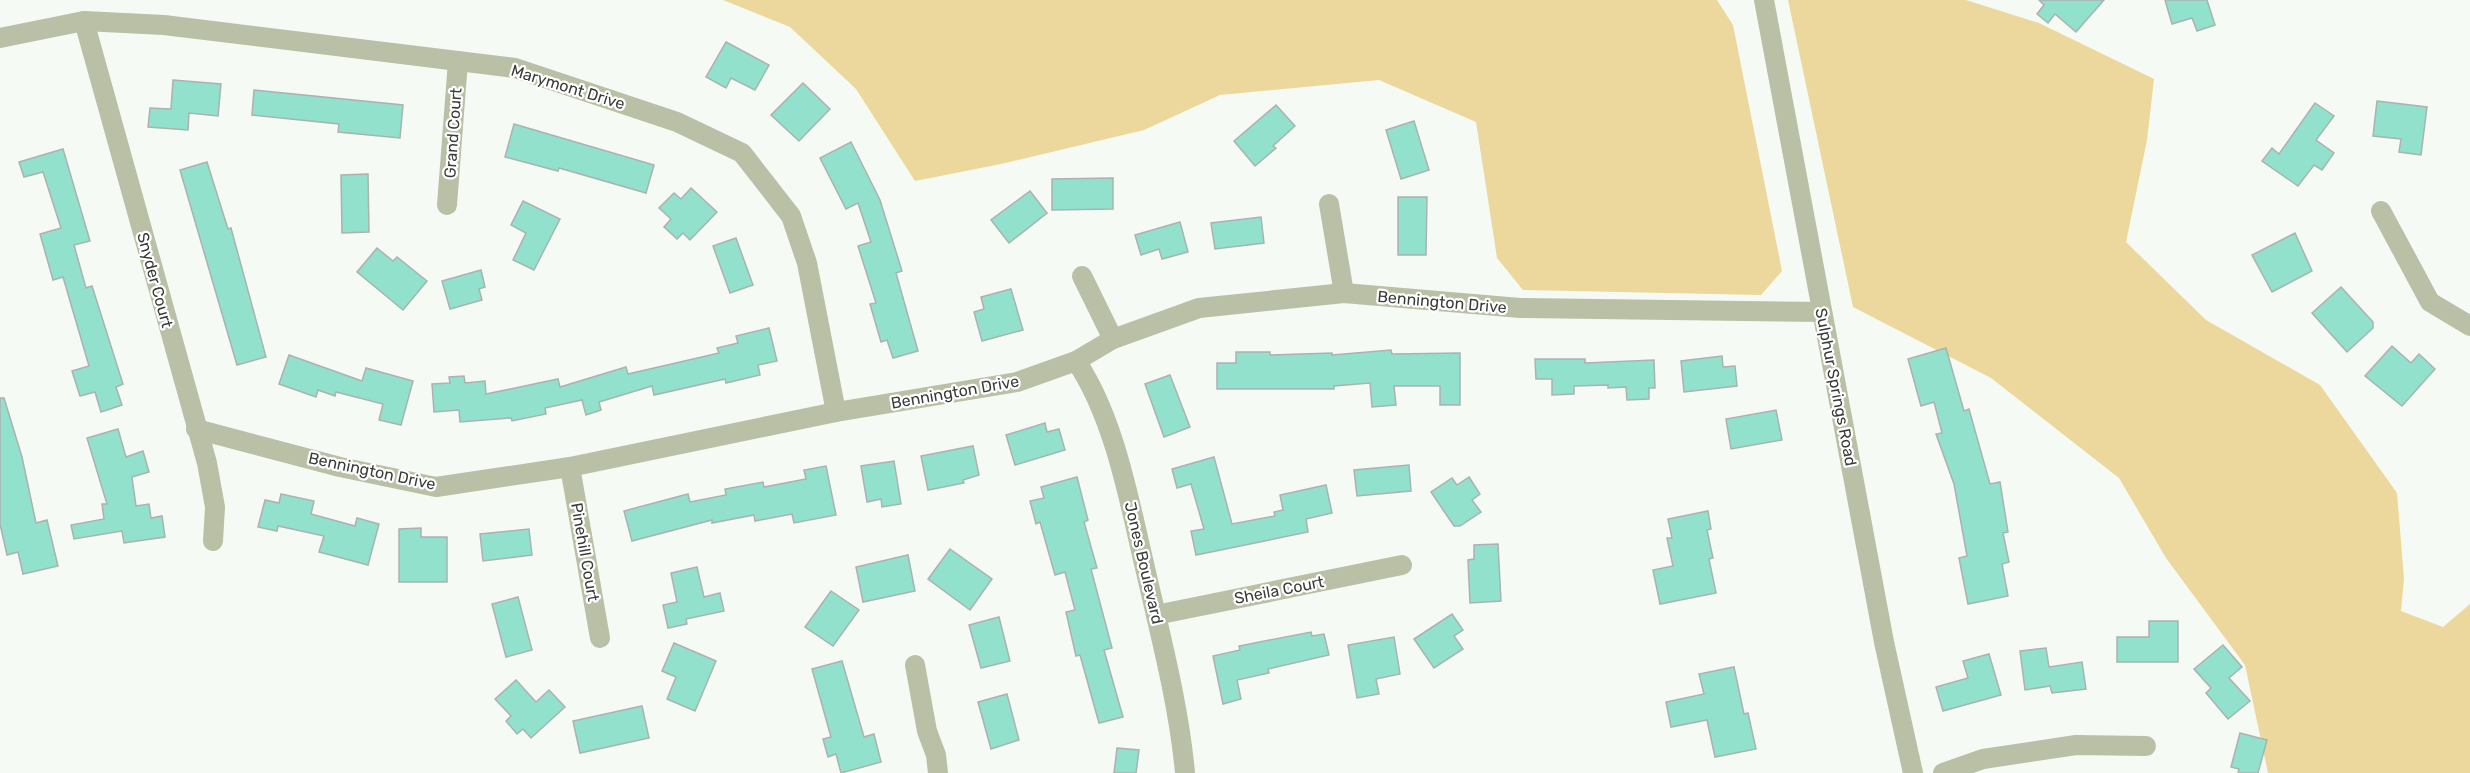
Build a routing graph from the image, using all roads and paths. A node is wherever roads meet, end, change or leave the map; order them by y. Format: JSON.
{"nodes":[{"id":1,"x":1764,"y":0,"type":"edge"},
{"id":2,"x":84,"y":21,"type":"junction"},
{"id":3,"x":0,"y":38,"type":"edge"},
{"id":4,"x":458,"y":62,"type":"junction"},
{"id":5,"x":1329,"y":204,"type":"dead end"},
{"id":6,"x":447,"y":205,"type":"dead end"},
{"id":7,"x":2381,"y":211,"type":"dead end"},
{"id":8,"x":1082,"y":276,"type":"dead end"},
{"id":9,"x":1344,"y":293,"type":"junction"},
{"id":10,"x":1822,"y":312,"type":"junction"},
{"id":11,"x":2470,"y":326,"type":"edge"},
{"id":12,"x":1113,"y":339,"type":"junction"},
{"id":13,"x":1076,"y":361,"type":"junction"},
{"id":14,"x":836,"y":412,"type":"junction"},
{"id":15,"x":196,"y":429,"type":"junction"},
{"id":16,"x":570,"y":467,"type":"junction"},
{"id":17,"x":213,"y":541,"type":"dead end"},
{"id":18,"x":1402,"y":565,"type":"dead end"},
{"id":19,"x":1156,"y":615,"type":"junction"},
{"id":20,"x":600,"y":638,"type":"dead end"},
{"id":21,"x":915,"y":664,"type":"dead end"},
{"id":22,"x":2146,"y":746,"type":"dead end"},
{"id":23,"x":938,"y":773,"type":"edge"},
{"id":24,"x":1185,"y":773,"type":"edge"},
{"id":25,"x":1913,"y":773,"type":"edge"},
{"id":26,"x":1943,"y":773,"type":"edge"}],
"edges":[{"from":1,"to":10,"type":"street","name":"Sulphur Springs Road"},
{"from":2,"to":3,"type":"street","name":"Marymont Drive"},
{"from":2,"to":4,"type":"street","name":"Marymont Drive"},
{"from":2,"to":15,"type":"street","name":"Snyder Court"},
{"from":4,"to":6,"type":"street","name":"Grand Court"},
{"from":4,"to":14,"type":"street","name":"Marymont Drive"},
{"from":5,"to":9,"type":"street"},
{"from":7,"to":11,"type":"street"},
{"from":8,"to":12,"type":"street"},
{"from":9,"to":10,"type":"street","name":"Bennington Drive"},
{"from":9,"to":12,"type":"street","name":"Bennington Drive"},
{"from":10,"to":25,"type":"street","name":"Sulphur Springs Road"},
{"from":12,"to":13,"type":"street","name":"Bennington Drive"},
{"from":13,"to":14,"type":"street","name":"Bennington Drive"},
{"from":13,"to":19,"type":"street","name":"Jones Boulevard"},
{"from":14,"to":16,"type":"street","name":"Bennington Drive"},
{"from":15,"to":16,"type":"street","name":"Bennington Drive"},
{"from":15,"to":17,"type":"street","name":"Snyder Court"},
{"from":16,"to":20,"type":"street","name":"Pinehill Court"},
{"from":18,"to":19,"type":"street","name":"Sheila Court"},
{"from":19,"to":24,"type":"street","name":"Jones Boulevard"},
{"from":21,"to":23,"type":"street"},
{"from":22,"to":26,"type":"street"}]}
